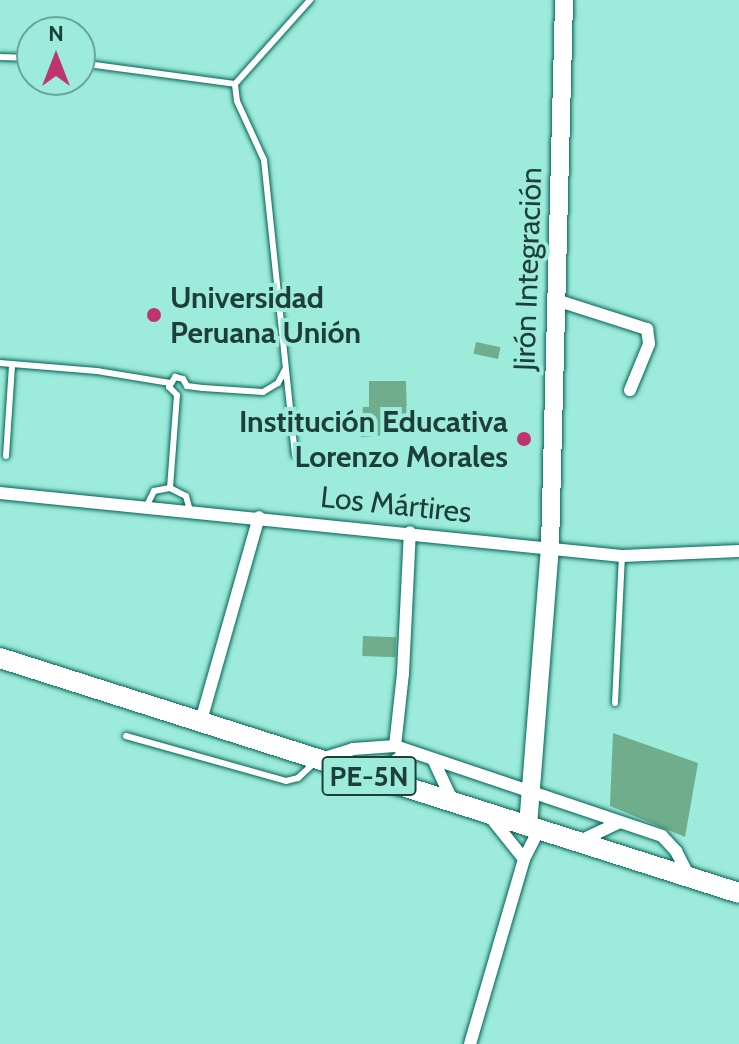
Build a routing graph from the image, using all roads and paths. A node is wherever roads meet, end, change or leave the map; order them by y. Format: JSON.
{"nodes":[{"id":1,"x":310,"y":0,"type":"edge"},
{"id":2,"x":564,"y":0,"type":"edge"},
{"id":3,"x":96,"y":65,"type":"edge"},
{"id":4,"x":235,"y":84,"type":"junction"},
{"id":5,"x":556,"y":300,"type":"junction"},
{"id":6,"x":0,"y":363,"type":"edge"},
{"id":7,"x":12,"y":366,"type":"junction"},
{"id":8,"x":286,"y":366,"type":"junction"},
{"id":9,"x":170,"y":383,"type":"junction"},
{"id":10,"x":187,"y":386,"type":"junction"},
{"id":11,"x":630,"y":390,"type":"dead end"},
{"id":12,"x":177,"y":395,"type":"junction"},
{"id":13,"x":295,"y":455,"type":"dead end"},
{"id":14,"x":6,"y":456,"type":"dead end"},
{"id":15,"x":170,"y":488,"type":"junction"},
{"id":16,"x":0,"y":493,"type":"edge"},
{"id":17,"x":146,"y":507,"type":"junction"},
{"id":18,"x":190,"y":511,"type":"junction"},
{"id":19,"x":259,"y":517,"type":"junction"},
{"id":20,"x":410,"y":532,"type":"junction"},
{"id":21,"x":550,"y":547,"type":"junction"},
{"id":22,"x":739,"y":551,"type":"edge"},
{"id":23,"x":622,"y":556,"type":"junction"},
{"id":24,"x":0,"y":658,"type":"edge"},
{"id":25,"x":615,"y":703,"type":"dead end"},
{"id":26,"x":200,"y":724,"type":"junction"},
{"id":27,"x":126,"y":736,"type":"dead end"},
{"id":28,"x":395,"y":746,"type":"junction"},
{"id":29,"x":409,"y":751,"type":"junction"},
{"id":30,"x":433,"y":759,"type":"junction"},
{"id":31,"x":317,"y":760,"type":"junction"},
{"id":32,"x":372,"y":777,"type":"junction"},
{"id":33,"x":530,"y":792,"type":"junction"},
{"id":34,"x":453,"y":802,"type":"junction"},
{"id":35,"x":488,"y":814,"type":"junction"},
{"id":36,"x":620,"y":822,"type":"junction"},
{"id":37,"x":533,"y":828,"type":"junction"},
{"id":38,"x":578,"y":842,"type":"junction"},
{"id":39,"x":524,"y":859,"type":"junction"},
{"id":40,"x":688,"y":875,"type":"junction"},
{"id":41,"x":739,"y":893,"type":"edge"},
{"id":42,"x":470,"y":1044,"type":"edge"}],
"edges":[{"from":1,"to":4,"type":"lane"},
{"from":2,"to":5,"type":"street","name":"Jirón Integración"},
{"from":3,"to":4,"type":"lane"},
{"from":4,"to":8,"type":"lane"},
{"from":5,"to":11,"type":"street"},
{"from":5,"to":21,"type":"street","name":"Jirón Integración"},
{"from":6,"to":7,"type":"lane"},
{"from":7,"to":9,"type":"lane"},
{"from":7,"to":14,"type":"lane"},
{"from":8,"to":10,"type":"lane"},
{"from":8,"to":13,"type":"lane"},
{"from":9,"to":10,"type":"lane"},
{"from":9,"to":12,"type":"lane"},
{"from":10,"to":12,"type":"lane"},
{"from":12,"to":15,"type":"lane"},
{"from":15,"to":17,"type":"lane"},
{"from":15,"to":18,"type":"lane"},
{"from":16,"to":17,"type":"street","name":"Los Mártires"},
{"from":17,"to":18,"type":"street","name":"Los Mártires"},
{"from":18,"to":19,"type":"street","name":"Los Mártires"},
{"from":19,"to":20,"type":"street","name":"Los Mártires"},
{"from":19,"to":26,"type":"street"},
{"from":20,"to":21,"type":"street","name":"Los Mártires"},
{"from":20,"to":28,"type":"street"},
{"from":21,"to":23,"type":"street","name":"Los Mártires"},
{"from":21,"to":33,"type":"street","name":"Jirón Integración"},
{"from":22,"to":23,"type":"street","name":"Los Mártires"},
{"from":23,"to":25,"type":"lane"},
{"from":24,"to":26,"type":"main road","number":"PE-5N"},
{"from":26,"to":31,"type":"main road","number":"PE-5N"},
{"from":27,"to":31,"type":"lane"},
{"from":28,"to":29,"type":"street"},
{"from":28,"to":31,"type":"street"},
{"from":29,"to":30,"type":"street"},
{"from":29,"to":32,"type":"street"},
{"from":30,"to":33,"type":"street"},
{"from":30,"to":34,"type":"street"},
{"from":31,"to":32,"type":"main road","number":"PE-5N"},
{"from":32,"to":34,"type":"main road","number":"PE-5N"},
{"from":33,"to":36,"type":"street"},
{"from":33,"to":37,"type":"street","name":"Jirón Integración"},
{"from":34,"to":35,"type":"main road","number":"PE-5N"},
{"from":35,"to":37,"type":"main road","number":"PE-5N"},
{"from":35,"to":39,"type":"street"},
{"from":36,"to":38,"type":"street"},
{"from":36,"to":40,"type":"street"},
{"from":37,"to":38,"type":"main road","number":"PE-5N"},
{"from":37,"to":39,"type":"street"},
{"from":38,"to":40,"type":"main road","number":"PE-5N"},
{"from":39,"to":42,"type":"street"},
{"from":40,"to":41,"type":"main road","number":"PE-5N"}]}
